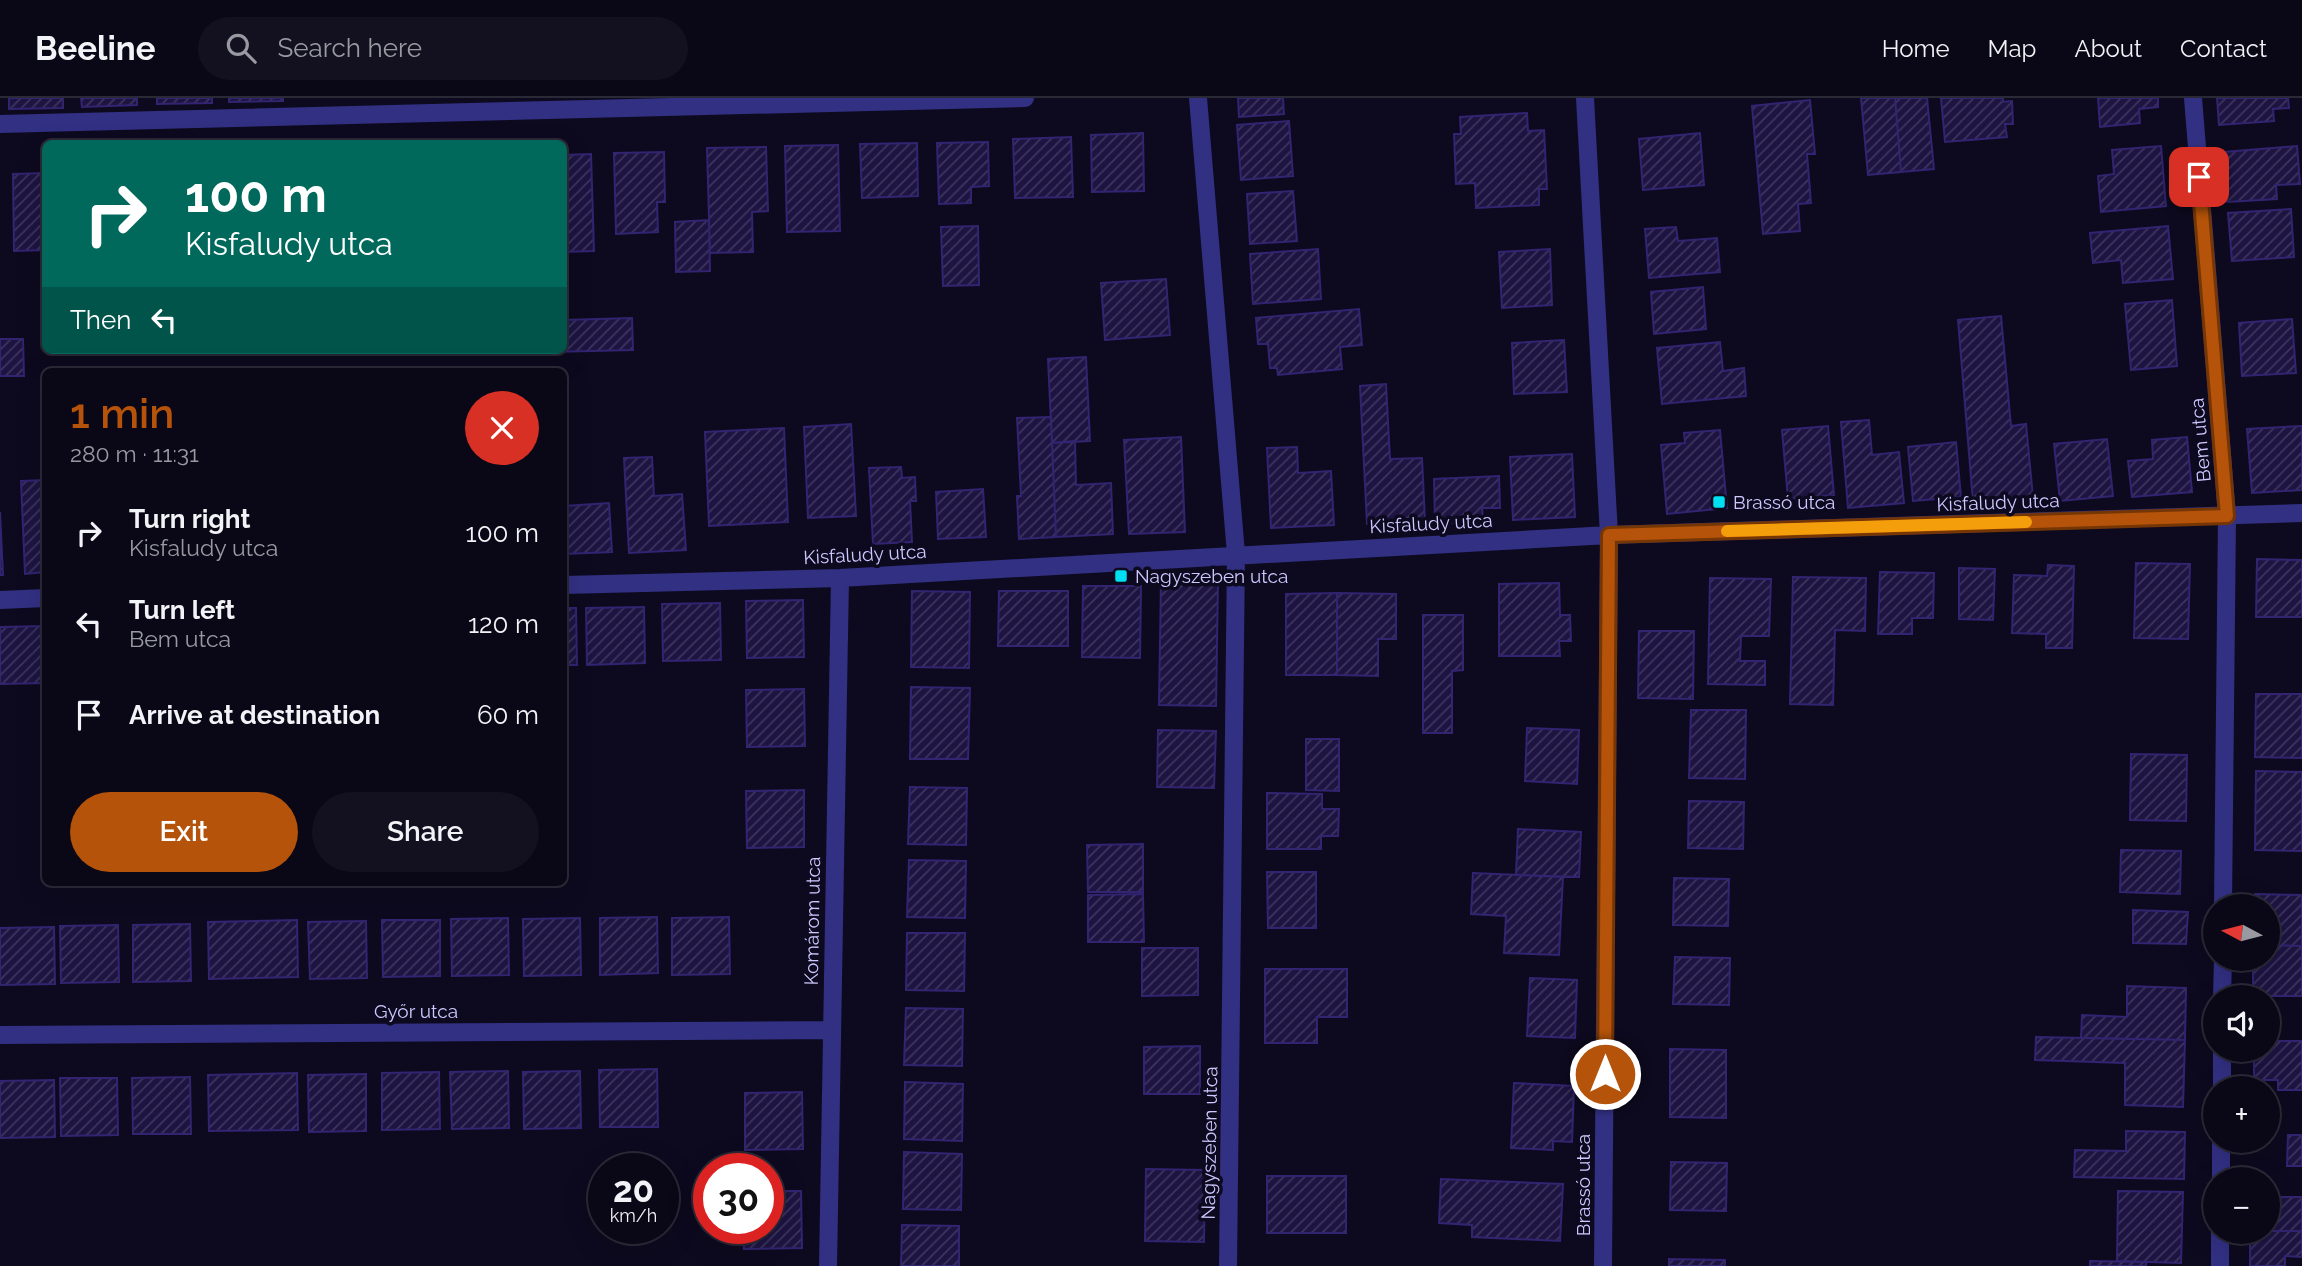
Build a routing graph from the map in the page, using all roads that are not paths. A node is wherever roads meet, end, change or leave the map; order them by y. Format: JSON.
{"nodes":[{"id":1,"x":1026,"y":98,"type":"edge"},
{"id":2,"x":1198,"y":98,"type":"edge"},
{"id":3,"x":1585,"y":98,"type":"edge"},
{"id":4,"x":2193,"y":98,"type":"edge"},
{"id":5,"x":923,"y":100,"type":"edge"},
{"id":6,"x":0,"y":124,"type":"edge"},
{"id":7,"x":2302,"y":513,"type":"edge"},
{"id":8,"x":2227,"y":516,"type":"junction"},
{"id":9,"x":1609,"y":535,"type":"junction"},
{"id":10,"x":1236,"y":554,"type":"junction"},
{"id":11,"x":840,"y":578,"type":"junction"},
{"id":12,"x":567,"y":585,"type":"edge"},
{"id":13,"x":42,"y":598,"type":"edge"},
{"id":14,"x":0,"y":600,"type":"edge"},
{"id":15,"x":2223,"y":894,"type":"edge"},
{"id":16,"x":831,"y":1030,"type":"junction"},
{"id":17,"x":0,"y":1035,"type":"edge"},
{"id":18,"x":2220,"y":1244,"type":"edge"},
{"id":19,"x":828,"y":1266,"type":"edge"},
{"id":20,"x":1228,"y":1266,"type":"edge"},
{"id":21,"x":1603,"y":1266,"type":"edge"},
{"id":22,"x":2220,"y":1266,"type":"edge"}],
"edges":[{"from":1,"to":5,"type":"street"},
{"from":2,"to":10,"type":"street","name":"Nagyszeben utca"},
{"from":3,"to":9,"type":"street","name":"Brassó utca"},
{"from":4,"to":8,"type":"street","name":"Bem utca"},
{"from":5,"to":6,"type":"street"},
{"from":7,"to":8,"type":"street","name":"Kisfaludy utca"},
{"from":8,"to":9,"type":"street","name":"Kisfaludy utca"},
{"from":8,"to":15,"type":"street","name":"Bem utca"},
{"from":9,"to":10,"type":"street","name":"Kisfaludy utca"},
{"from":9,"to":21,"type":"street","name":"Brassó utca"},
{"from":10,"to":11,"type":"street","name":"Kisfaludy utca"},
{"from":10,"to":20,"type":"street","name":"Nagyszeben utca"},
{"from":11,"to":12,"type":"street","name":"Kisfaludy utca"},
{"from":11,"to":16,"type":"street","name":"Komárom utca"},
{"from":13,"to":14,"type":"street"},
{"from":16,"to":17,"type":"street","name":"Győr utca"},
{"from":16,"to":19,"type":"street","name":"Komárom utca"},
{"from":18,"to":22,"type":"street"}]}
